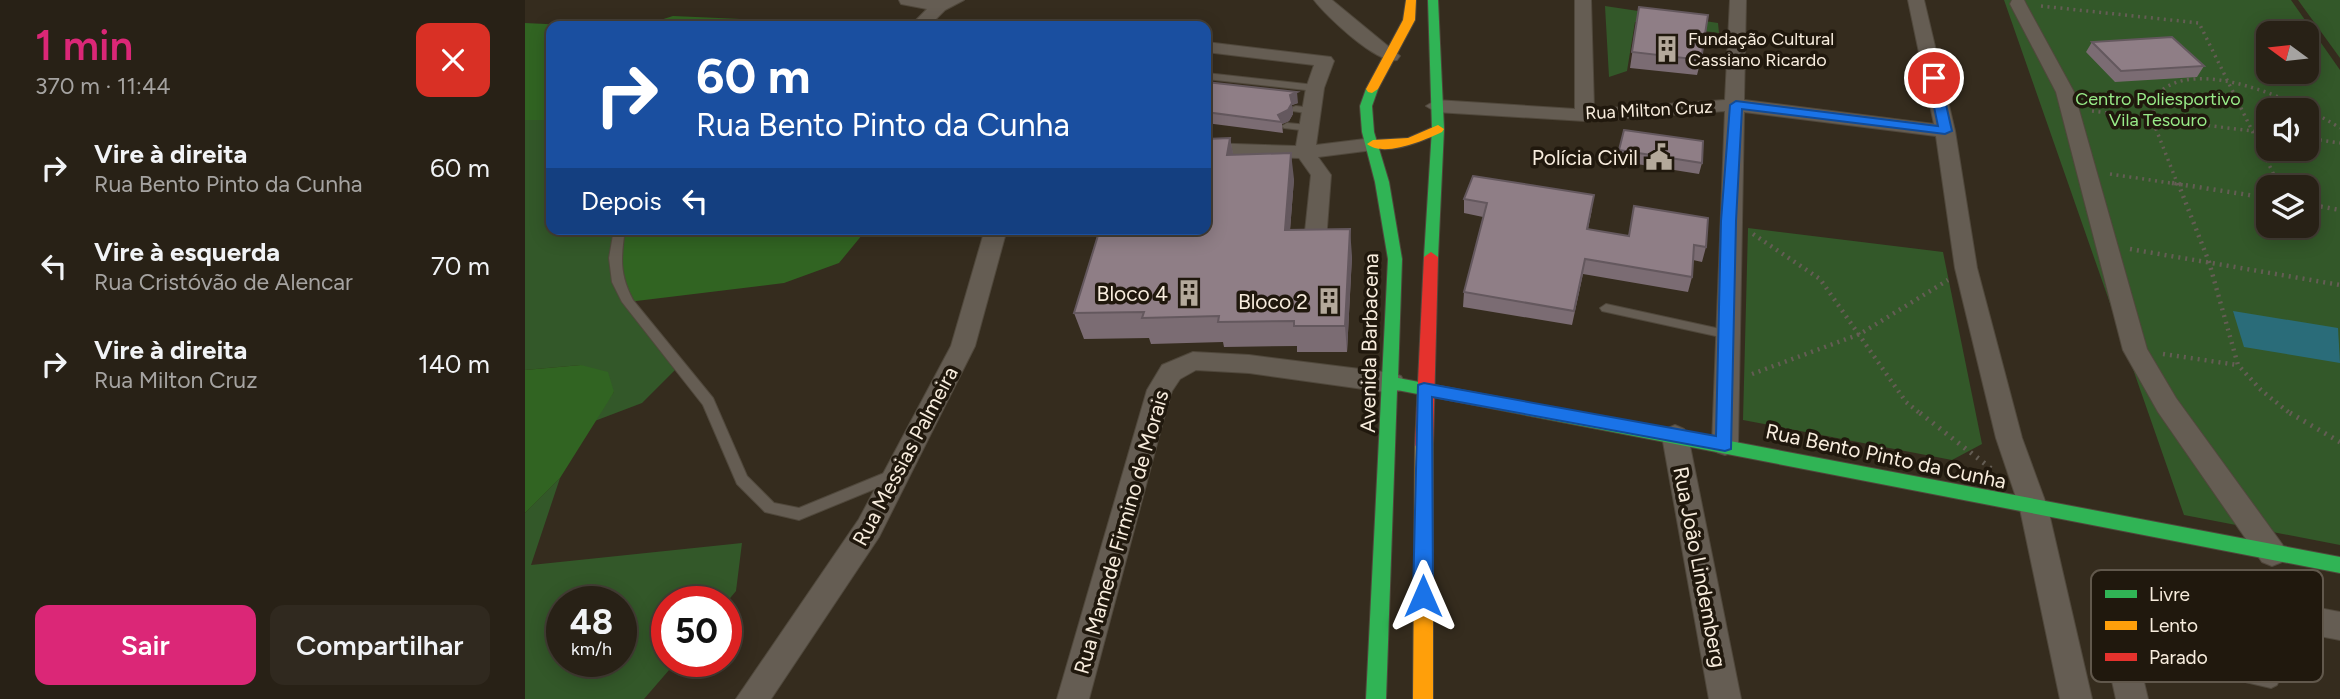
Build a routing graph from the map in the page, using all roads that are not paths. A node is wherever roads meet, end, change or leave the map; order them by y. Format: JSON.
{"nodes":[{"id":1,"x":907,"y":0,"type":"edge"},
{"id":2,"x":956,"y":0,"type":"edge"},
{"id":3,"x":1322,"y":0,"type":"edge"},
{"id":4,"x":1411,"y":0,"type":"edge"},
{"id":5,"x":1433,"y":0,"type":"edge"},
{"id":6,"x":1583,"y":0,"type":"edge"},
{"id":7,"x":1738,"y":0,"type":"edge"},
{"id":8,"x":1916,"y":0,"type":"edge"},
{"id":9,"x":2018,"y":4,"type":"road end"},
{"id":10,"x":939,"y":6,"type":"junction"},
{"id":11,"x":925,"y":21,"type":"edge"},
{"id":12,"x":1211,"y":48,"type":"edge"},
{"id":13,"x":1396,"y":64,"type":"junction"},
{"id":14,"x":1422,"y":74,"type":"dead end"},
{"id":15,"x":1211,"y":77,"type":"edge"},
{"id":16,"x":1315,"y":88,"type":"junction"},
{"id":17,"x":1436,"y":99,"type":"junction"},
{"id":18,"x":1736,"y":105,"type":"junction"},
{"id":19,"x":1585,"y":115,"type":"junction"},
{"id":20,"x":1305,"y":116,"type":"junction"},
{"id":21,"x":1287,"y":126,"type":"edge"},
{"id":22,"x":1438,"y":128,"type":"junction"},
{"id":23,"x":1945,"y":131,"type":"junction"},
{"id":24,"x":1373,"y":144,"type":"junction"},
{"id":25,"x":1211,"y":149,"type":"edge"},
{"id":26,"x":1305,"y":152,"type":"junction"},
{"id":27,"x":620,"y":235,"type":"edge"},
{"id":28,"x":994,"y":235,"type":"edge"},
{"id":29,"x":1315,"y":241,"type":"edge"},
{"id":30,"x":1606,"y":308,"type":"dead end"},
{"id":31,"x":1725,"y":334,"type":"junction"},
{"id":32,"x":1392,"y":383,"type":"junction"},
{"id":33,"x":1424,"y":389,"type":"junction"},
{"id":34,"x":1675,"y":436,"type":"junction"},
{"id":35,"x":1725,"y":444,"type":"junction"},
{"id":36,"x":898,"y":473,"type":"junction"},
{"id":37,"x":2034,"y":509,"type":"junction"},
{"id":38,"x":2272,"y":553,"type":"junction"},
{"id":39,"x":2340,"y":565,"type":"edge"},
{"id":40,"x":2128,"y":682,"type":"edge"},
{"id":41,"x":753,"y":699,"type":"edge"},
{"id":42,"x":1073,"y":699,"type":"edge"},
{"id":43,"x":1376,"y":699,"type":"edge"},
{"id":44,"x":1423,"y":699,"type":"edge"},
{"id":45,"x":1725,"y":699,"type":"edge"},
{"id":46,"x":2076,"y":699,"type":"edge"},
{"id":47,"x":2132,"y":699,"type":"edge"}],
"edges":[{"from":1,"to":10,"type":"street"},
{"from":2,"to":10,"type":"street"},
{"from":3,"to":13,"type":"street"},
{"from":4,"to":13,"type":"main road","name":"Avenida Barbacena"},
{"from":5,"to":17,"type":"main road"},
{"from":6,"to":19,"type":"street"},
{"from":7,"to":18,"type":"street"},
{"from":8,"to":23,"type":"street"},
{"from":9,"to":38,"type":"street"},
{"from":10,"to":11,"type":"street"},
{"from":12,"to":16,"type":"street"},
{"from":13,"to":24,"type":"main road","name":"Avenida Barbacena"},
{"from":14,"to":17,"type":"main road"},
{"from":15,"to":16,"type":"lane"},
{"from":16,"to":20,"type":"street"},
{"from":17,"to":19,"type":"street","name":"Rua Milton Cruz"},
{"from":17,"to":22,"type":"main road"},
{"from":18,"to":19,"type":"street","name":"Rua Milton Cruz"},
{"from":18,"to":23,"type":"street","name":"Rua Milton Cruz"},
{"from":18,"to":31,"type":"street"},
{"from":20,"to":21,"type":"lane"},
{"from":20,"to":26,"type":"street"},
{"from":22,"to":24,"type":"main road"},
{"from":22,"to":33,"type":"main road"},
{"from":23,"to":37,"type":"street"},
{"from":24,"to":26,"type":"street"},
{"from":24,"to":32,"type":"main road","name":"Avenida Barbacena"},
{"from":25,"to":26,"type":"street"},
{"from":26,"to":29,"type":"street"},
{"from":27,"to":36,"type":"lane"},
{"from":28,"to":36,"type":"street","name":"Rua Messias Palmeira"},
{"from":30,"to":31,"type":"lane"},
{"from":31,"to":35,"type":"street"},
{"from":32,"to":33,"type":"main road","name":"Rua Mamede Firmino de Morais"},
{"from":32,"to":42,"type":"street","name":"Rua Mamede Firmino de Morais"},
{"from":32,"to":43,"type":"main road","name":"Avenida Barbacena"},
{"from":33,"to":34,"type":"main road","name":"Rua Bento Pinto da Cunha"},
{"from":33,"to":44,"type":"main road"},
{"from":34,"to":35,"type":"main road","name":"Rua Bento Pinto da Cunha"},
{"from":34,"to":45,"type":"street","name":"Rua João Lindemberg"},
{"from":35,"to":37,"type":"main road","name":"Rua Bento Pinto da Cunha"},
{"from":36,"to":41,"type":"street","name":"Rua Messias Palmeira"},
{"from":37,"to":38,"type":"main road","name":"Rua Bento Pinto da Cunha"},
{"from":37,"to":46,"type":"street"},
{"from":38,"to":39,"type":"main road","name":"Rua Bento Pinto da Cunha"},
{"from":40,"to":47,"type":"street"}]}
